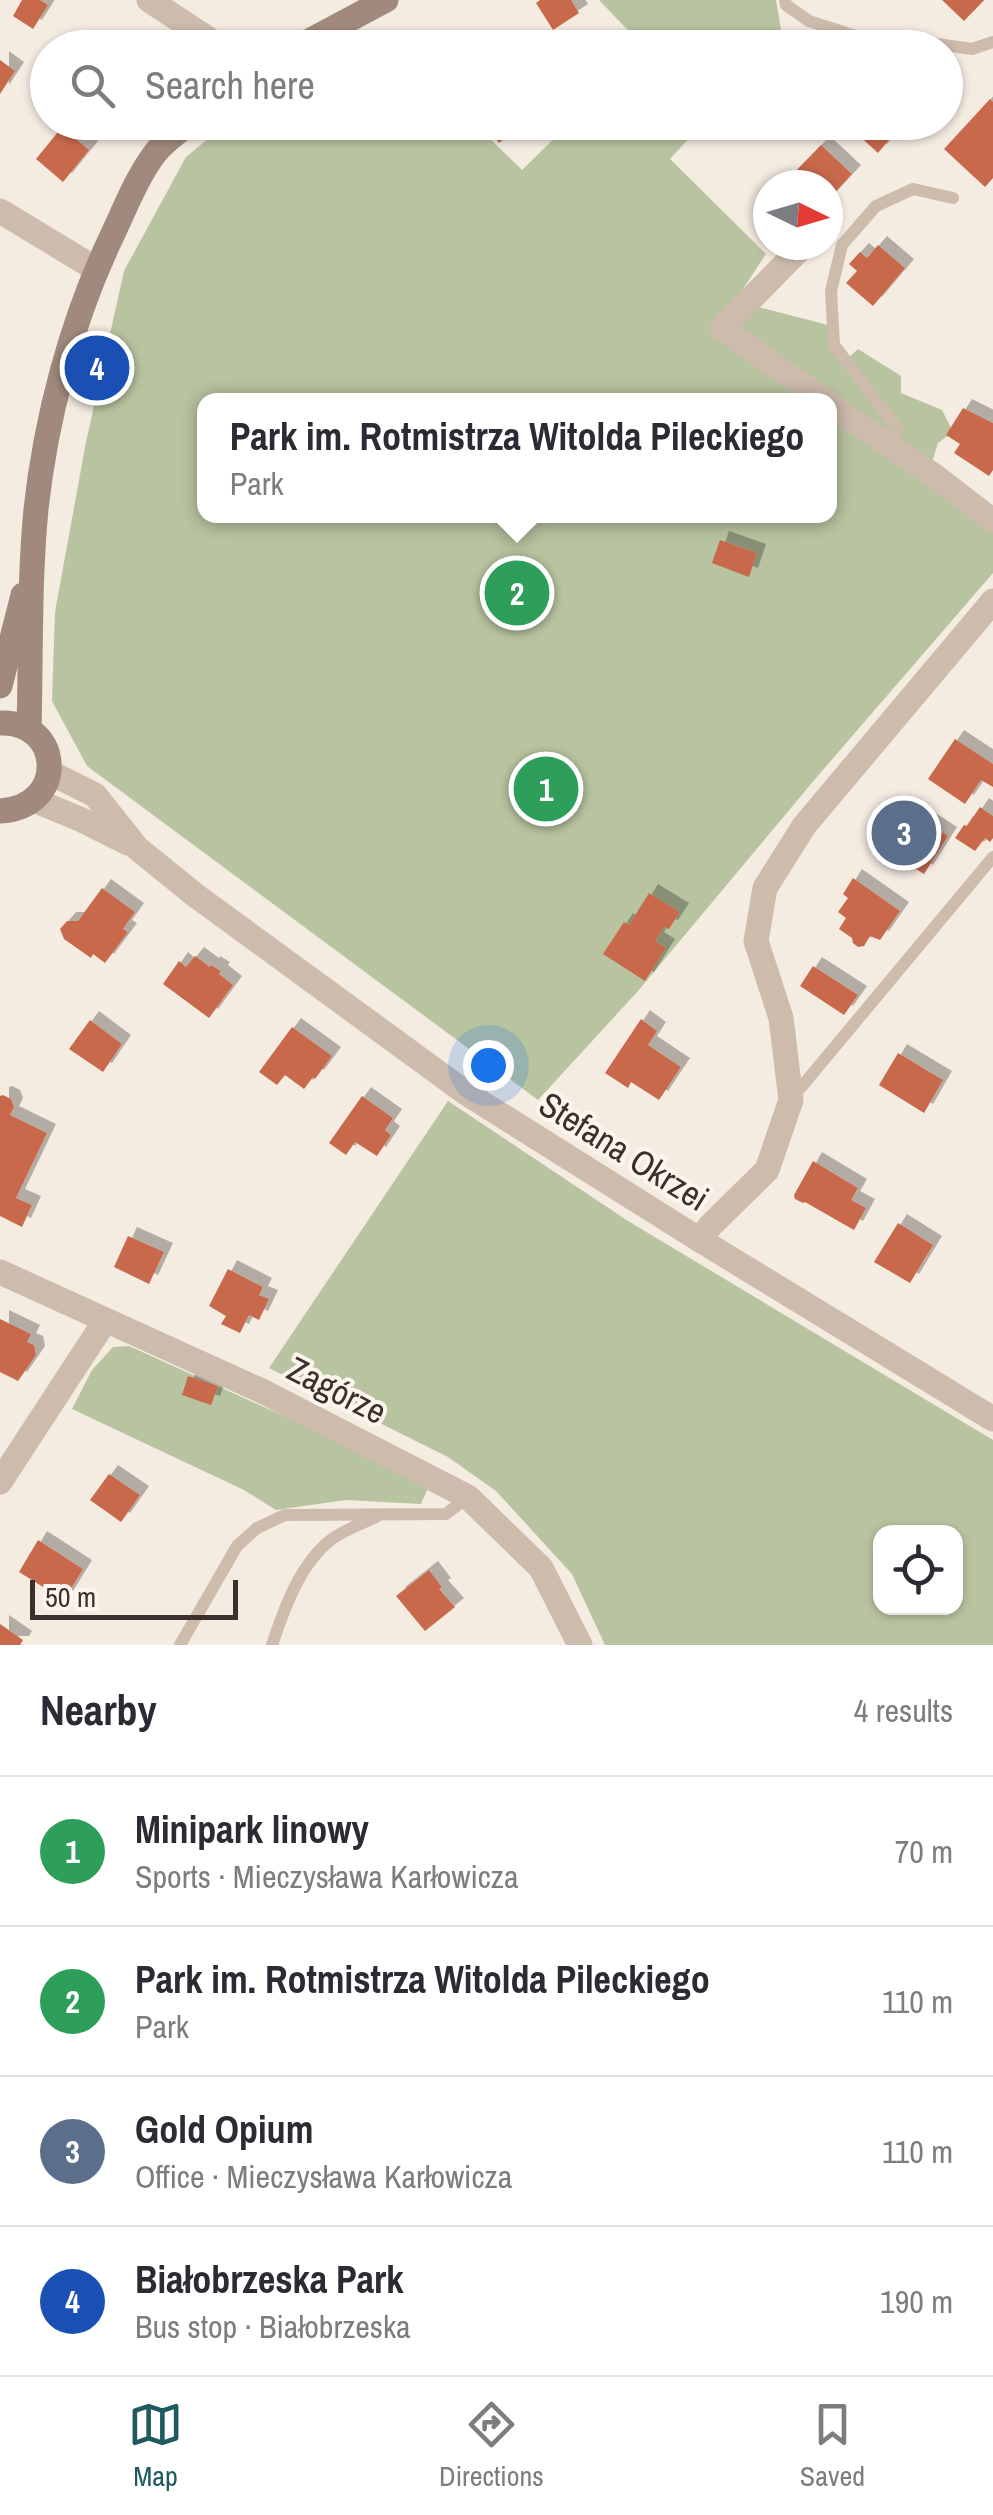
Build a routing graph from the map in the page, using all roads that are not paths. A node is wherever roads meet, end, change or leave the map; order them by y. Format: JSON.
{"nodes":[{"id":1,"x":149,"y":0,"type":"edge"},
{"id":2,"x":386,"y":0,"type":"edge"},
{"id":3,"x":785,"y":0,"type":"edge"},
{"id":4,"x":195,"y":30,"type":"edge"},
{"id":5,"x":330,"y":30,"type":"edge"},
{"id":6,"x":838,"y":30,"type":"edge"},
{"id":7,"x":993,"y":42,"type":"edge"},
{"id":8,"x":963,"y":48,"type":"edge"},
{"id":9,"x":170,"y":140,"type":"edge"},
{"id":10,"x":954,"y":198,"type":"dead end"},
{"id":11,"x":0,"y":212,"type":"edge"},
{"id":12,"x":789,"y":260,"type":"edge"},
{"id":13,"x":96,"y":269,"type":"junction"},
{"id":14,"x":813,"y":393,"type":"edge"},
{"id":15,"x":837,"y":410,"type":"edge"},
{"id":16,"x":894,"y":449,"type":"junction"},
{"id":17,"x":993,"y":521,"type":"edge"},
{"id":18,"x":33,"y":561,"type":"junction"},
{"id":19,"x":993,"y":600,"type":"edge"},
{"id":20,"x":1,"y":676,"type":"edge"},
{"id":21,"x":0,"y":723,"type":"edge"},
{"id":22,"x":29,"y":729,"type":"junction"},
{"id":23,"x":49,"y":772,"type":"junction"},
{"id":24,"x":34,"y":800,"type":"junction"},
{"id":25,"x":0,"y":812,"type":"edge"},
{"id":26,"x":137,"y":848,"type":"junction"},
{"id":27,"x":993,"y":856,"type":"edge"},
{"id":28,"x":791,"y":1100,"type":"junction"},
{"id":29,"x":700,"y":1240,"type":"junction"},
{"id":30,"x":0,"y":1272,"type":"edge"},
{"id":31,"x":105,"y":1321,"type":"junction"},
{"id":32,"x":993,"y":1419,"type":"edge"},
{"id":33,"x":0,"y":1482,"type":"edge"},
{"id":34,"x":468,"y":1497,"type":"junction"},
{"id":35,"x":382,"y":1514,"type":"junction"},
{"id":36,"x":180,"y":1645,"type":"edge"},
{"id":37,"x":272,"y":1645,"type":"edge"},
{"id":38,"x":580,"y":1645,"type":"edge"}],
"edges":[{"from":1,"to":4,"type":"street"},
{"from":2,"to":5,"type":"street"},
{"from":3,"to":6,"type":"lane"},
{"from":7,"to":8,"type":"lane"},
{"from":9,"to":13,"type":"street"},
{"from":10,"to":16,"type":"lane"},
{"from":11,"to":13,"type":"street"},
{"from":12,"to":14,"type":"street"},
{"from":13,"to":18,"type":"street"},
{"from":15,"to":16,"type":"street"},
{"from":16,"to":17,"type":"street"},
{"from":18,"to":20,"type":"street"},
{"from":18,"to":22,"type":"street"},
{"from":19,"to":28,"type":"street"},
{"from":21,"to":22,"type":"street"},
{"from":22,"to":23,"type":"street"},
{"from":23,"to":24,"type":"street"},
{"from":23,"to":26,"type":"street","name":"Stefana Okrzei"},
{"from":24,"to":25,"type":"street"},
{"from":24,"to":26,"type":"street","name":"Stefana Okrzei"},
{"from":26,"to":29,"type":"street","name":"Stefana Okrzei"},
{"from":27,"to":28,"type":"lane"},
{"from":28,"to":29,"type":"street"},
{"from":29,"to":32,"type":"street","name":"Stefana Okrzei"},
{"from":30,"to":31,"type":"street","name":"Zagórze"},
{"from":31,"to":33,"type":"street"},
{"from":31,"to":34,"type":"street","name":"Zagórze"},
{"from":34,"to":35,"type":"lane"},
{"from":34,"to":38,"type":"street","name":"Zagórze"},
{"from":35,"to":36,"type":"lane"},
{"from":35,"to":37,"type":"lane"}]}
